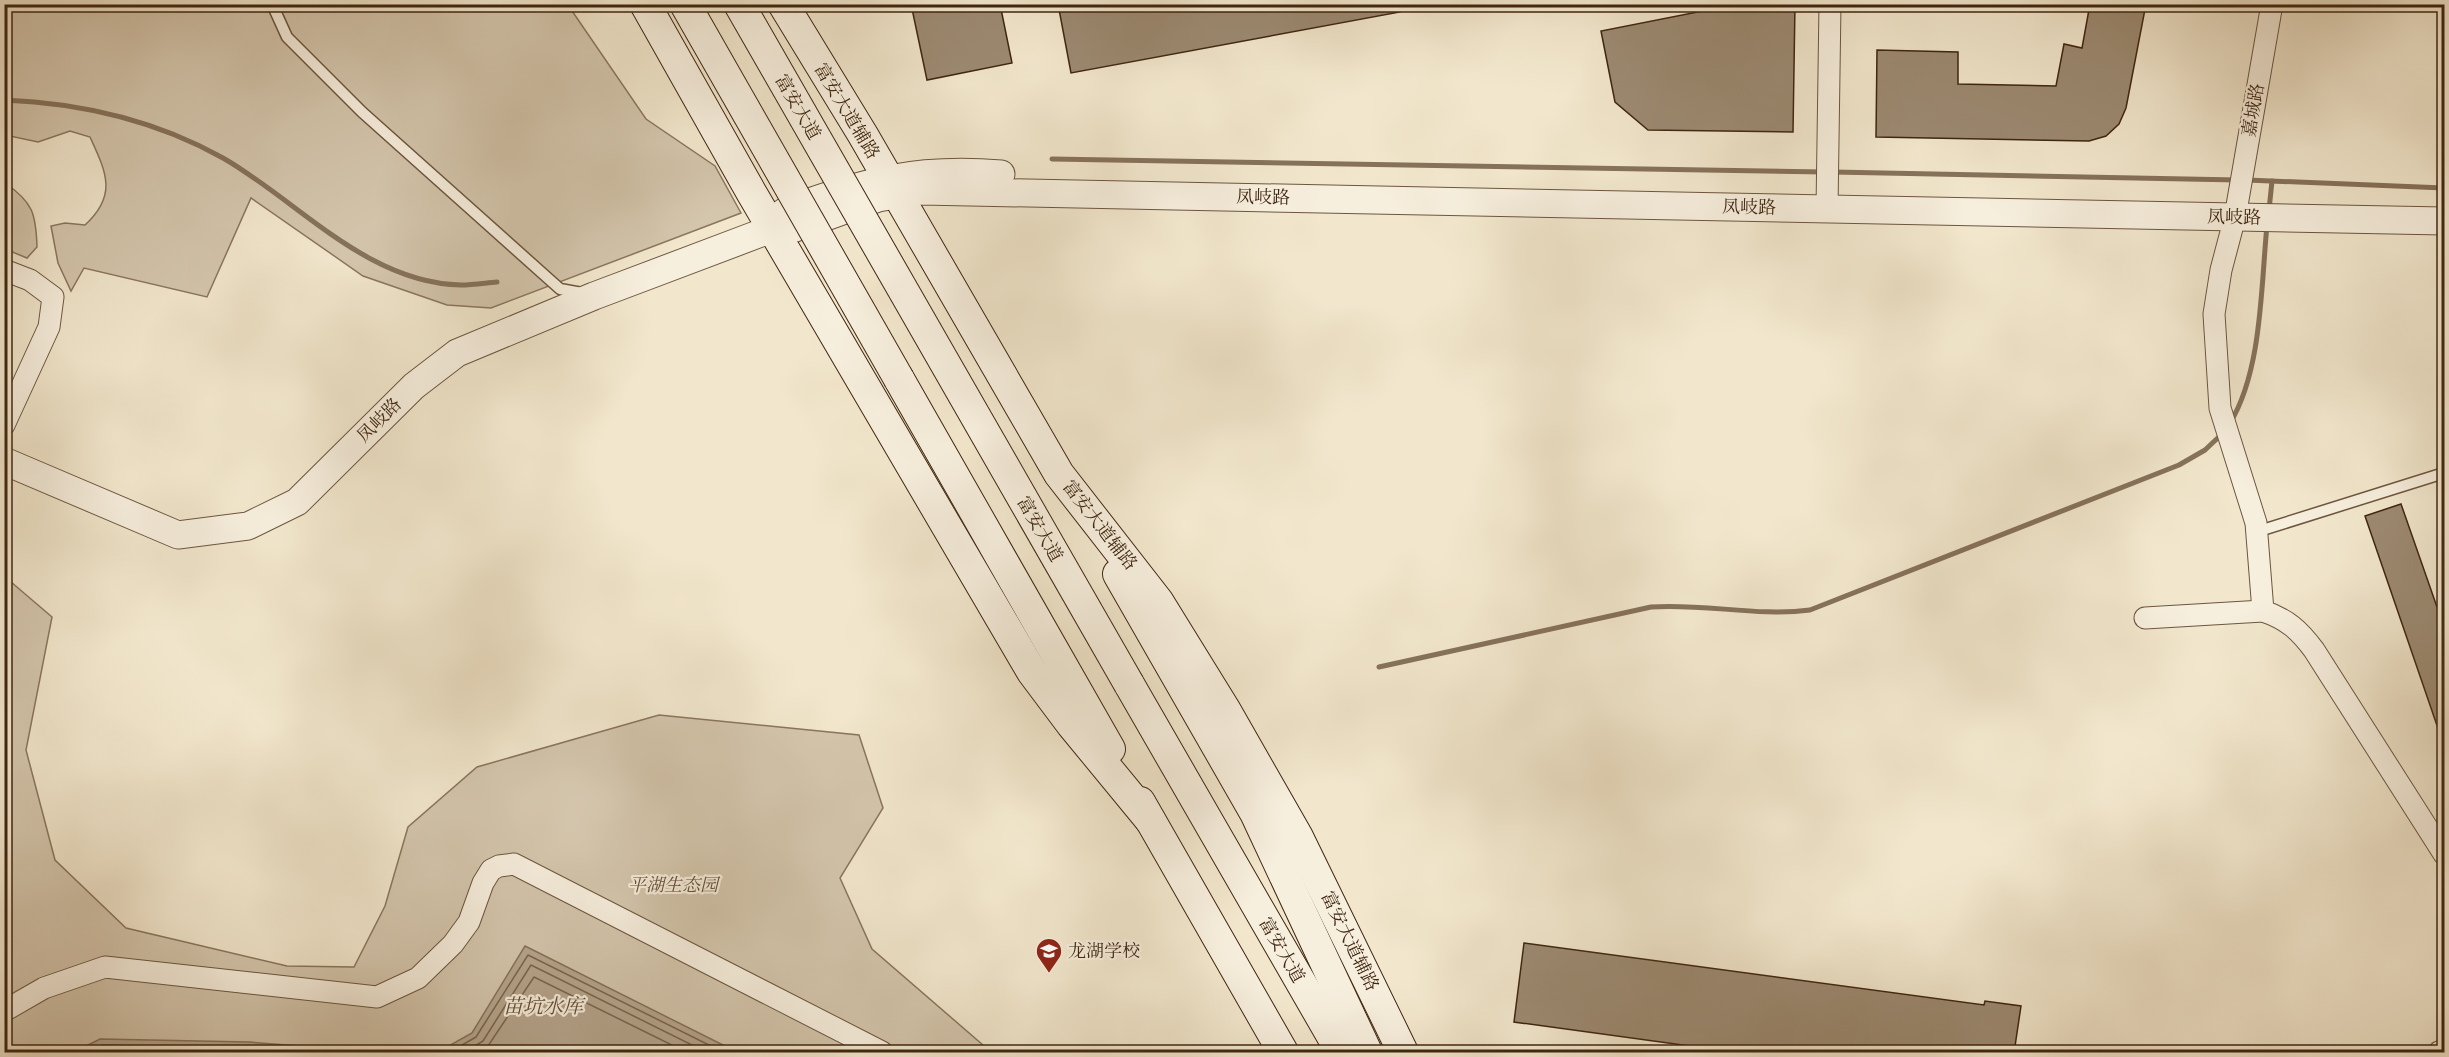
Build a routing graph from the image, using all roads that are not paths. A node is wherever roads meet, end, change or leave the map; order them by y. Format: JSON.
{"nodes":[{"id":1,"x":272,"y":4,"type":"edge"},
{"id":2,"x":645,"y":4,"type":"edge"},
{"id":3,"x":685,"y":4,"type":"edge"},
{"id":4,"x":739,"y":4,"type":"edge"},
{"id":5,"x":783,"y":4,"type":"edge"},
{"id":6,"x":796,"y":4,"type":"edge"},
{"id":7,"x":1830,"y":4,"type":"edge"},
{"id":8,"x":2272,"y":4,"type":"edge"},
{"id":9,"x":862,"y":135,"type":"junction"},
{"id":10,"x":892,"y":186,"type":"junction"},
{"id":11,"x":1827,"y":208,"type":"junction"},
{"id":12,"x":2235,"y":216,"type":"junction"},
{"id":13,"x":2445,"y":221,"type":"edge"},
{"id":14,"x":768,"y":229,"type":"junction"},
{"id":15,"x":4,"y":270,"type":"edge"},
{"id":16,"x":594,"y":296,"type":"junction"},
{"id":17,"x":4,"y":425,"type":"edge"},
{"id":18,"x":4,"y":462,"type":"edge"},
{"id":19,"x":2445,"y":473,"type":"edge"},
{"id":20,"x":1059,"y":474,"type":"junction"},
{"id":21,"x":2256,"y":532,"type":"junction"},
{"id":22,"x":2264,"y":611,"type":"junction"},
{"id":23,"x":2145,"y":618,"type":"dead end"},
{"id":24,"x":1150,"y":820,"type":"junction"},
{"id":25,"x":2445,"y":854,"type":"edge"},
{"id":26,"x":4,"y":1011,"type":"edge"},
{"id":27,"x":2445,"y":1050,"type":"edge"},
{"id":28,"x":882,"y":1053,"type":"edge"},
{"id":29,"x":1283,"y":1053,"type":"edge"},
{"id":30,"x":1341,"y":1053,"type":"edge"},
{"id":31,"x":1367,"y":1053,"type":"edge"},
{"id":32,"x":1403,"y":1053,"type":"edge"},
{"id":33,"x":2439,"y":1053,"type":"edge"}],
"edges":[{"from":1,"to":16,"type":"lane"},
{"from":2,"to":14,"type":"main road"},
{"from":3,"to":24,"type":"main road","bridge":true},
{"from":4,"to":30,"type":"main road","name":"富安大道","bridge":true},
{"from":5,"to":9,"type":"main road","name":"富安大道辅路"},
{"from":6,"to":9,"type":"main road"},
{"from":7,"to":11,"type":"street"},
{"from":8,"to":12,"type":"street","name":"嘉城路"},
{"from":9,"to":10,"type":"main road","name":"富安大道辅路"},
{"from":10,"to":11,"type":"street","name":"凤岐路"},
{"from":10,"to":14,"type":"street","name":"凤岐路"},
{"from":10,"to":20,"type":"main road","name":"富安大道辅路"},
{"from":11,"to":12,"type":"street","name":"凤岐路"},
{"from":12,"to":13,"type":"street","name":"凤岐路"},
{"from":12,"to":21,"type":"street","name":"嘉城路"},
{"from":14,"to":16,"type":"street","name":"凤岐路"},
{"from":14,"to":24,"type":"main road"},
{"from":15,"to":17,"type":"street"},
{"from":16,"to":18,"type":"street","name":"凤岐路"},
{"from":19,"to":21,"type":"lane"},
{"from":20,"to":31,"type":"main road"},
{"from":20,"to":32,"type":"main road","name":"富安大道辅路"},
{"from":21,"to":22,"type":"street","name":"嘉城路"},
{"from":22,"to":23,"type":"street"},
{"from":22,"to":25,"type":"street"},
{"from":24,"to":29,"type":"main road"},
{"from":26,"to":28,"type":"street"},
{"from":27,"to":33,"type":"street"}]}
